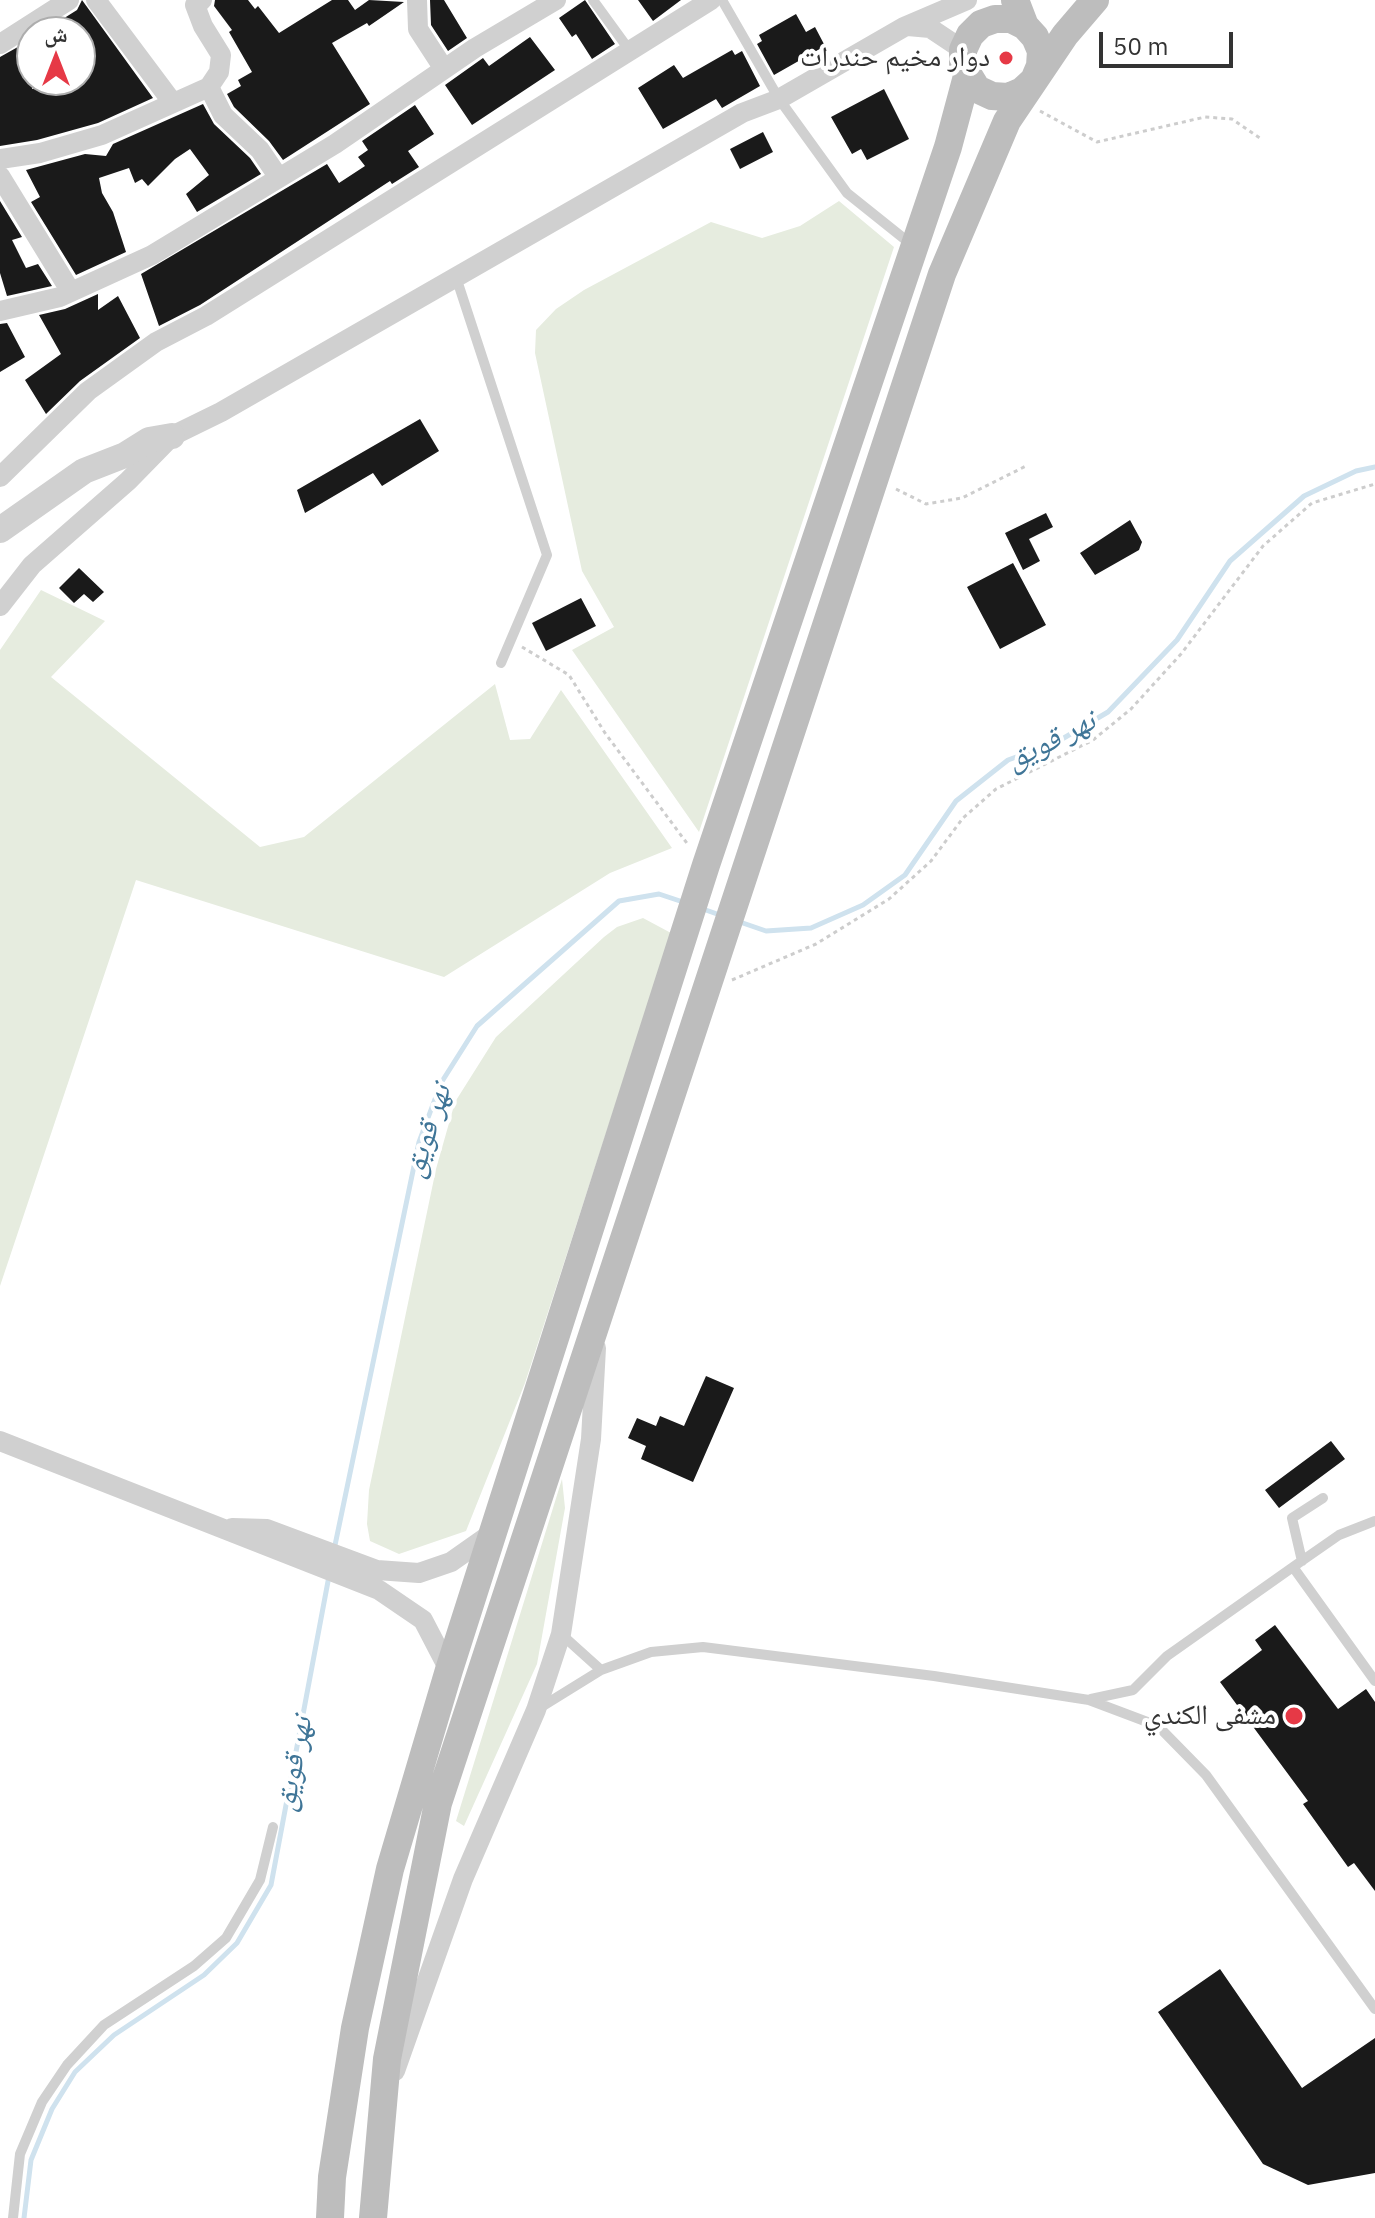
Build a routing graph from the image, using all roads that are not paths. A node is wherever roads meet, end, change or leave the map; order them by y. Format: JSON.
{"nodes":[{"id":1,"x":69,"y":0,"type":"edge"},
{"id":2,"x":96,"y":0,"type":"edge"},
{"id":3,"x":202,"y":0,"type":"edge"},
{"id":4,"x":417,"y":0,"type":"edge"},
{"id":5,"x":556,"y":0,"type":"edge"},
{"id":6,"x":593,"y":0,"type":"edge"},
{"id":7,"x":711,"y":0,"type":"edge"},
{"id":8,"x":722,"y":0,"type":"edge"},
{"id":9,"x":967,"y":0,"type":"edge"},
{"id":10,"x":995,"y":0,"type":"edge"},
{"id":11,"x":1095,"y":0,"type":"edge"},
{"id":12,"x":1020,"y":13,"type":"edge"},
{"id":13,"x":904,"y":27,"type":"junction"},
{"id":14,"x":0,"y":44,"type":"edge"},
{"id":15,"x":630,"y":51,"type":"junction"},
{"id":16,"x":967,"y":54,"type":"junction"},
{"id":17,"x":444,"y":69,"type":"junction"},
{"id":18,"x":209,"y":87,"type":"junction"},
{"id":19,"x":1027,"y":90,"type":"junction"},
{"id":20,"x":779,"y":99,"type":"junction"},
{"id":21,"x":173,"y":103,"type":"junction"},
{"id":22,"x":0,"y":159,"type":"edge"},
{"id":23,"x":0,"y":176,"type":"edge"},
{"id":24,"x":279,"y":178,"type":"junction"},
{"id":25,"x":912,"y":245,"type":"junction"},
{"id":26,"x":456,"y":277,"type":"junction"},
{"id":27,"x":71,"y":292,"type":"junction"},
{"id":28,"x":0,"y":311,"type":"edge"},
{"id":29,"x":172,"y":436,"type":"junction"},
{"id":30,"x":0,"y":477,"type":"edge"},
{"id":31,"x":0,"y":530,"type":"edge"},
{"id":32,"x":0,"y":606,"type":"edge"},
{"id":33,"x":501,"y":663,"type":"dead end"},
{"id":34,"x":597,"y":1321,"type":"junction"},
{"id":35,"x":0,"y":1441,"type":"edge"},
{"id":36,"x":1323,"y":1498,"type":"dead end"},
{"id":37,"x":1375,"y":1521,"type":"edge"},
{"id":38,"x":495,"y":1531,"type":"junction"},
{"id":39,"x":1298,"y":1564,"type":"junction"},
{"id":40,"x":378,"y":1580,"type":"junction"},
{"id":41,"x":561,"y":1634,"type":"junction"},
{"id":42,"x":449,"y":1670,"type":"junction"},
{"id":43,"x":601,"y":1670,"type":"junction"},
{"id":44,"x":1375,"y":1681,"type":"edge"},
{"id":45,"x":1089,"y":1700,"type":"junction"},
{"id":46,"x":536,"y":1710,"type":"junction"},
{"id":47,"x":273,"y":1827,"type":"dead end"},
{"id":48,"x":1375,"y":2009,"type":"edge"},
{"id":49,"x":383,"y":2105,"type":"junction"},
{"id":50,"x":13,"y":2218,"type":"edge"},
{"id":51,"x":330,"y":2218,"type":"edge"},
{"id":52,"x":373,"y":2218,"type":"edge"}],
"edges":[{"from":1,"to":14,"type":"street"},
{"from":2,"to":21,"type":"street"},
{"from":3,"to":18,"type":"street"},
{"from":4,"to":17,"type":"street"},
{"from":5,"to":17,"type":"street"},
{"from":6,"to":15,"type":"lane"},
{"from":7,"to":15,"type":"street"},
{"from":8,"to":20,"type":"lane"},
{"from":9,"to":13,"type":"street"},
{"from":10,"to":16,"type":"main road"},
{"from":11,"to":19,"type":"main road"},
{"from":12,"to":16,"type":"main road"},
{"from":12,"to":19,"type":"main road"},
{"from":13,"to":16,"type":"street"},
{"from":13,"to":20,"type":"street"},
{"from":15,"to":30,"type":"street"},
{"from":16,"to":19,"type":"main road"},
{"from":16,"to":25,"type":"main road"},
{"from":17,"to":24,"type":"street"},
{"from":18,"to":21,"type":"street"},
{"from":18,"to":24,"type":"street"},
{"from":19,"to":34,"type":"main road"},
{"from":20,"to":25,"type":"lane"},
{"from":20,"to":26,"type":"street"},
{"from":21,"to":22,"type":"street"},
{"from":23,"to":27,"type":"street"},
{"from":24,"to":27,"type":"street"},
{"from":25,"to":38,"type":"main road"},
{"from":26,"to":29,"type":"street"},
{"from":26,"to":33,"type":"lane"},
{"from":27,"to":28,"type":"street"},
{"from":29,"to":31,"type":"street"},
{"from":29,"to":32,"type":"street"},
{"from":34,"to":41,"type":"street"},
{"from":34,"to":49,"type":"main road"},
{"from":35,"to":40,"type":"street"},
{"from":36,"to":39,"type":"lane"},
{"from":37,"to":39,"type":"lane"},
{"from":38,"to":40,"type":"street"},
{"from":38,"to":42,"type":"main road"},
{"from":39,"to":44,"type":"lane"},
{"from":39,"to":45,"type":"lane"},
{"from":40,"to":42,"type":"street"},
{"from":41,"to":43,"type":"lane"},
{"from":41,"to":46,"type":"street"},
{"from":42,"to":51,"type":"main road"},
{"from":43,"to":45,"type":"lane"},
{"from":43,"to":46,"type":"lane"},
{"from":45,"to":48,"type":"lane"},
{"from":46,"to":49,"type":"street"},
{"from":47,"to":50,"type":"lane"},
{"from":49,"to":52,"type":"main road"}]}
